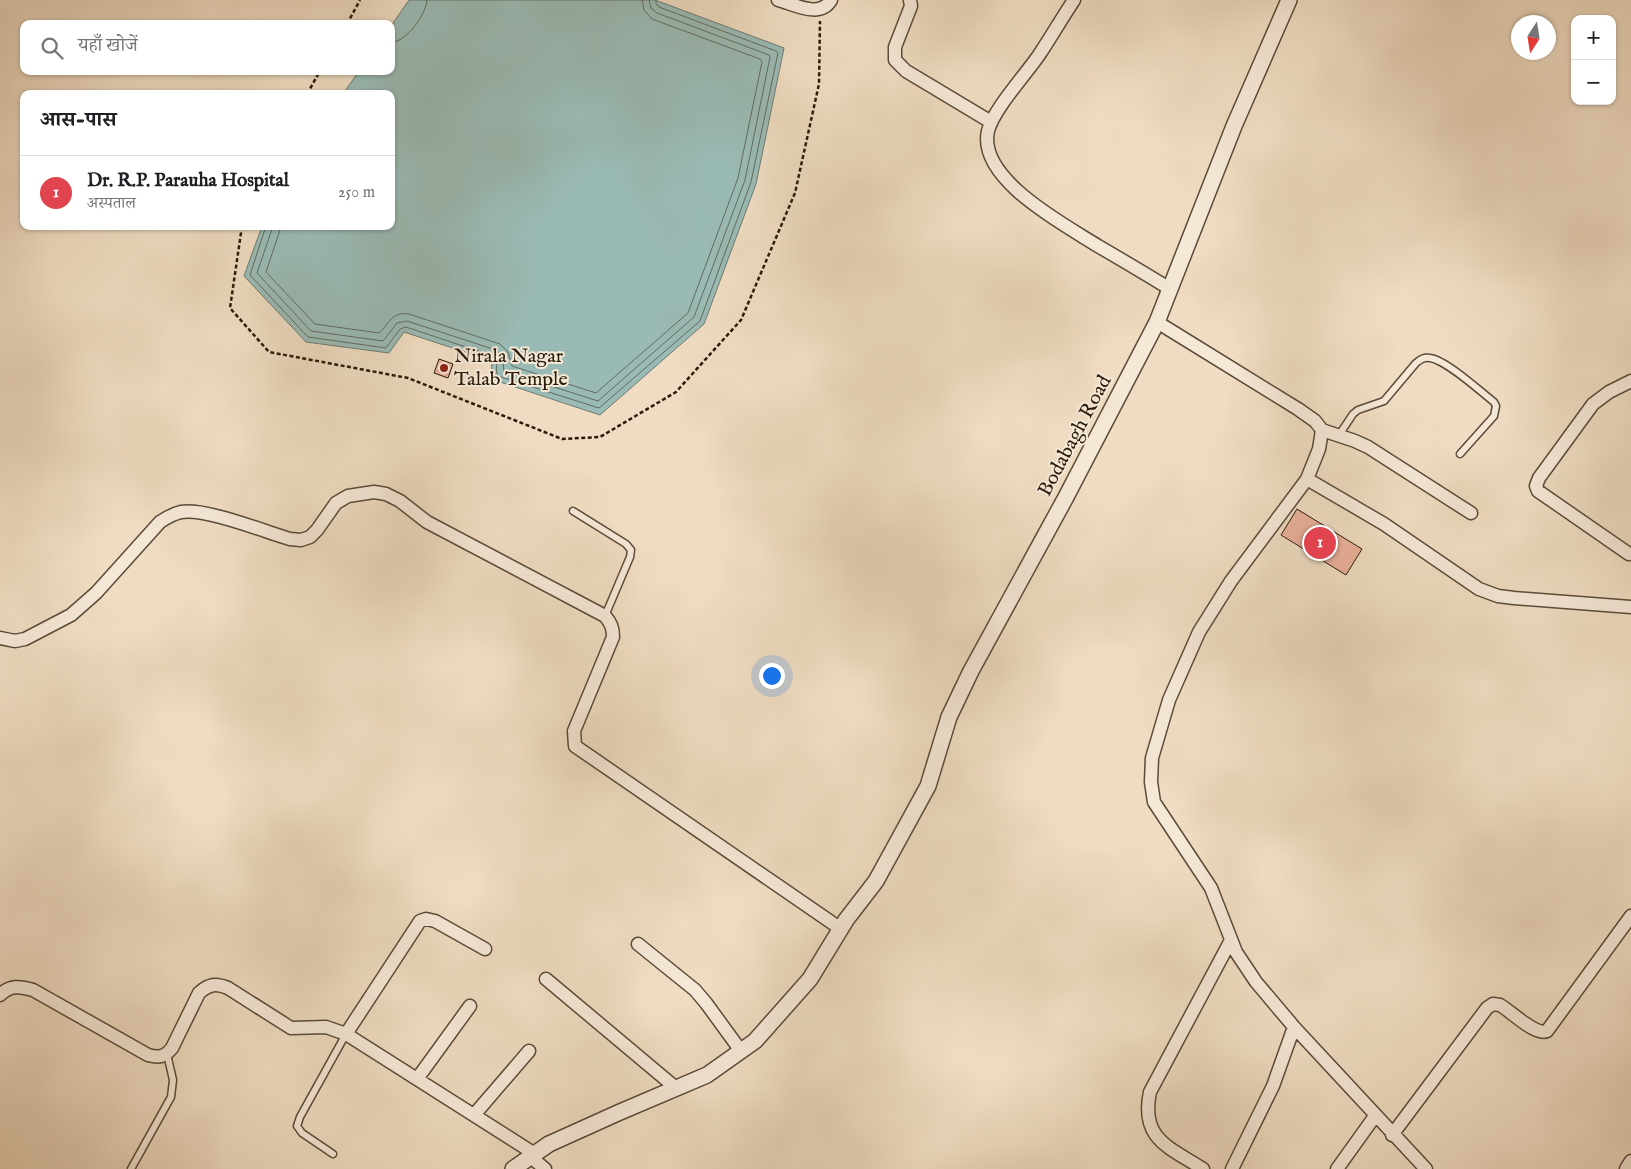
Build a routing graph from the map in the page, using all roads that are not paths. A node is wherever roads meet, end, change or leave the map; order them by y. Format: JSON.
{"nodes":[{"id":1,"x":778,"y":0,"type":"edge"},
{"id":2,"x":831,"y":0,"type":"edge"},
{"id":3,"x":910,"y":0,"type":"edge"},
{"id":4,"x":1074,"y":0,"type":"edge"},
{"id":5,"x":1289,"y":0,"type":"edge"},
{"id":6,"x":991,"y":122,"type":"junction"},
{"id":7,"x":1170,"y":289,"type":"junction"},
{"id":8,"x":1157,"y":322,"type":"junction"},
{"id":9,"x":1631,"y":381,"type":"edge"},
{"id":10,"x":1322,"y":430,"type":"junction"},
{"id":11,"x":1339,"y":435,"type":"junction"},
{"id":12,"x":1460,"y":454,"type":"dead end"},
{"id":13,"x":1307,"y":478,"type":"junction"},
{"id":14,"x":573,"y":511,"type":"dead end"},
{"id":15,"x":1471,"y":513,"type":"dead end"},
{"id":16,"x":1629,"y":554,"type":"dead end"},
{"id":17,"x":1631,"y":607,"type":"edge"},
{"id":18,"x":605,"y":616,"type":"junction"},
{"id":19,"x":0,"y":638,"type":"edge"},
{"id":20,"x":1631,"y":916,"type":"edge"},
{"id":21,"x":844,"y":924,"type":"junction"},
{"id":22,"x":1231,"y":940,"type":"junction"},
{"id":23,"x":638,"y":944,"type":"dead end"},
{"id":24,"x":485,"y":950,"type":"dead end"},
{"id":25,"x":546,"y":979,"type":"dead end"},
{"id":26,"x":0,"y":995,"type":"edge"},
{"id":27,"x":470,"y":1006,"type":"dead end"},
{"id":28,"x":1294,"y":1027,"type":"junction"},
{"id":29,"x":346,"y":1034,"type":"junction"},
{"id":30,"x":530,"y":1051,"type":"dead end"},
{"id":31,"x":741,"y":1051,"type":"junction"},
{"id":32,"x":167,"y":1054,"type":"junction"},
{"id":33,"x":417,"y":1079,"type":"junction"},
{"id":34,"x":676,"y":1088,"type":"junction"},
{"id":35,"x":474,"y":1115,"type":"junction"},
{"id":36,"x":1375,"y":1116,"type":"junction"},
{"id":37,"x":1392,"y":1135,"type":"junction"},
{"id":38,"x":333,"y":1154,"type":"dead end"},
{"id":39,"x":533,"y":1156,"type":"junction"},
{"id":40,"x":1631,"y":1161,"type":"edge"},
{"id":41,"x":131,"y":1169,"type":"edge"},
{"id":42,"x":513,"y":1169,"type":"edge"},
{"id":43,"x":545,"y":1169,"type":"edge"},
{"id":44,"x":1203,"y":1169,"type":"edge"},
{"id":45,"x":1232,"y":1169,"type":"edge"},
{"id":46,"x":1337,"y":1169,"type":"edge"},
{"id":47,"x":1426,"y":1169,"type":"edge"},
{"id":48,"x":1626,"y":1169,"type":"edge"}],
"edges":[{"from":1,"to":2,"type":"street"},
{"from":3,"to":6,"type":"street"},
{"from":4,"to":6,"type":"street"},
{"from":5,"to":7,"type":"street","name":"Bodabagh Road"},
{"from":6,"to":7,"type":"street"},
{"from":7,"to":8,"type":"street","name":"Bodabagh Road"},
{"from":8,"to":10,"type":"street"},
{"from":8,"to":21,"type":"street","name":"Bodabagh Road"},
{"from":9,"to":16,"type":"street"},
{"from":10,"to":11,"type":"street"},
{"from":10,"to":13,"type":"street"},
{"from":11,"to":12,"type":"lane"},
{"from":11,"to":15,"type":"street"},
{"from":13,"to":17,"type":"street"},
{"from":13,"to":22,"type":"street"},
{"from":14,"to":18,"type":"lane"},
{"from":18,"to":19,"type":"street"},
{"from":18,"to":21,"type":"street"},
{"from":20,"to":37,"type":"street"},
{"from":21,"to":31,"type":"street","name":"Bodabagh Road"},
{"from":22,"to":28,"type":"street"},
{"from":22,"to":44,"type":"street"},
{"from":23,"to":31,"type":"street"},
{"from":24,"to":29,"type":"street"},
{"from":25,"to":34,"type":"street"},
{"from":26,"to":32,"type":"street"},
{"from":27,"to":33,"type":"street"},
{"from":28,"to":36,"type":"street"},
{"from":28,"to":45,"type":"street"},
{"from":29,"to":32,"type":"street"},
{"from":29,"to":33,"type":"street"},
{"from":29,"to":38,"type":"lane"},
{"from":30,"to":35,"type":"street"},
{"from":31,"to":34,"type":"street","name":"Bodabagh Road"},
{"from":32,"to":41,"type":"lane"},
{"from":33,"to":35,"type":"street"},
{"from":34,"to":39,"type":"street","name":"Bodabagh Road"},
{"from":35,"to":39,"type":"street"},
{"from":36,"to":37,"type":"street"},
{"from":36,"to":46,"type":"street"},
{"from":37,"to":47,"type":"street"},
{"from":39,"to":42,"type":"street","name":"Bodabagh Road"},
{"from":39,"to":43,"type":"street"},
{"from":40,"to":48,"type":"street"}]}
